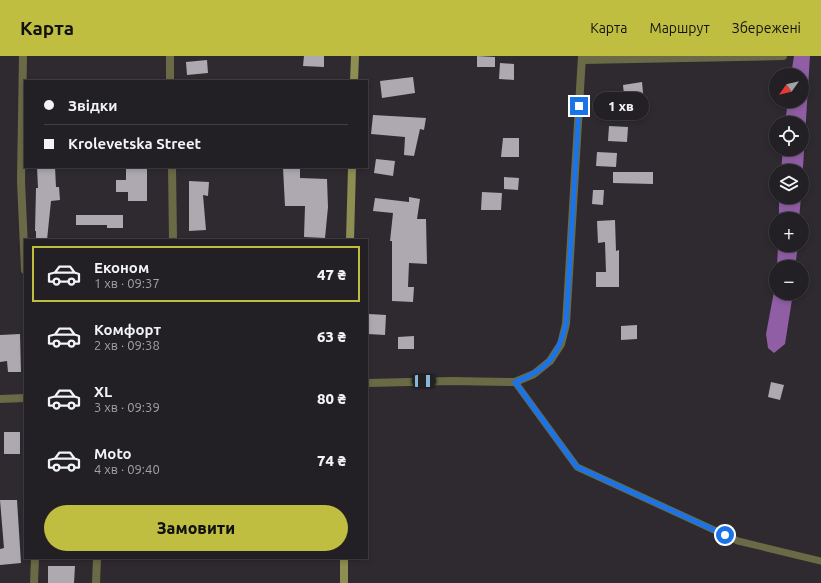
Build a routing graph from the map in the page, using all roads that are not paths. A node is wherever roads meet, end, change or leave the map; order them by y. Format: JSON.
{"nodes":[{"id":1,"x":23,"y":56,"type":"edge"},
{"id":2,"x":170,"y":56,"type":"edge"},
{"id":3,"x":355,"y":56,"type":"edge"},
{"id":4,"x":783,"y":56,"type":"edge"},
{"id":5,"x":582,"y":58,"type":"edge"},
{"id":6,"x":170,"y":80,"type":"edge"},
{"id":7,"x":354,"y":80,"type":"edge"},
{"id":8,"x":172,"y":168,"type":"edge"},
{"id":9,"x":352,"y":168,"type":"edge"},
{"id":10,"x":172,"y":239,"type":"edge"},
{"id":11,"x":350,"y":239,"type":"edge"},
{"id":12,"x":24,"y":248,"type":"edge"},
{"id":13,"x":515,"y":382,"type":"junction"},
{"id":14,"x":368,"y":383,"type":"edge"},
{"id":15,"x":24,"y":398,"type":"edge"},
{"id":16,"x":0,"y":399,"type":"edge"},
{"id":17,"x":35,"y":559,"type":"edge"},
{"id":18,"x":97,"y":559,"type":"edge"},
{"id":19,"x":344,"y":559,"type":"edge"},
{"id":20,"x":821,"y":561,"type":"edge"},
{"id":21,"x":34,"y":583,"type":"edge"},
{"id":22,"x":96,"y":583,"type":"edge"},
{"id":23,"x":344,"y":583,"type":"edge"}],
"edges":[{"from":1,"to":12,"type":"street"},
{"from":2,"to":6,"type":"street"},
{"from":3,"to":7,"type":"street"},
{"from":4,"to":5,"type":"street"},
{"from":5,"to":13,"type":"street"},
{"from":8,"to":10,"type":"street"},
{"from":9,"to":11,"type":"street"},
{"from":13,"to":14,"type":"street"},
{"from":13,"to":20,"type":"lane"},
{"from":15,"to":16,"type":"street"},
{"from":17,"to":21,"type":"street"},
{"from":18,"to":22,"type":"street"},
{"from":19,"to":23,"type":"street"}]}
